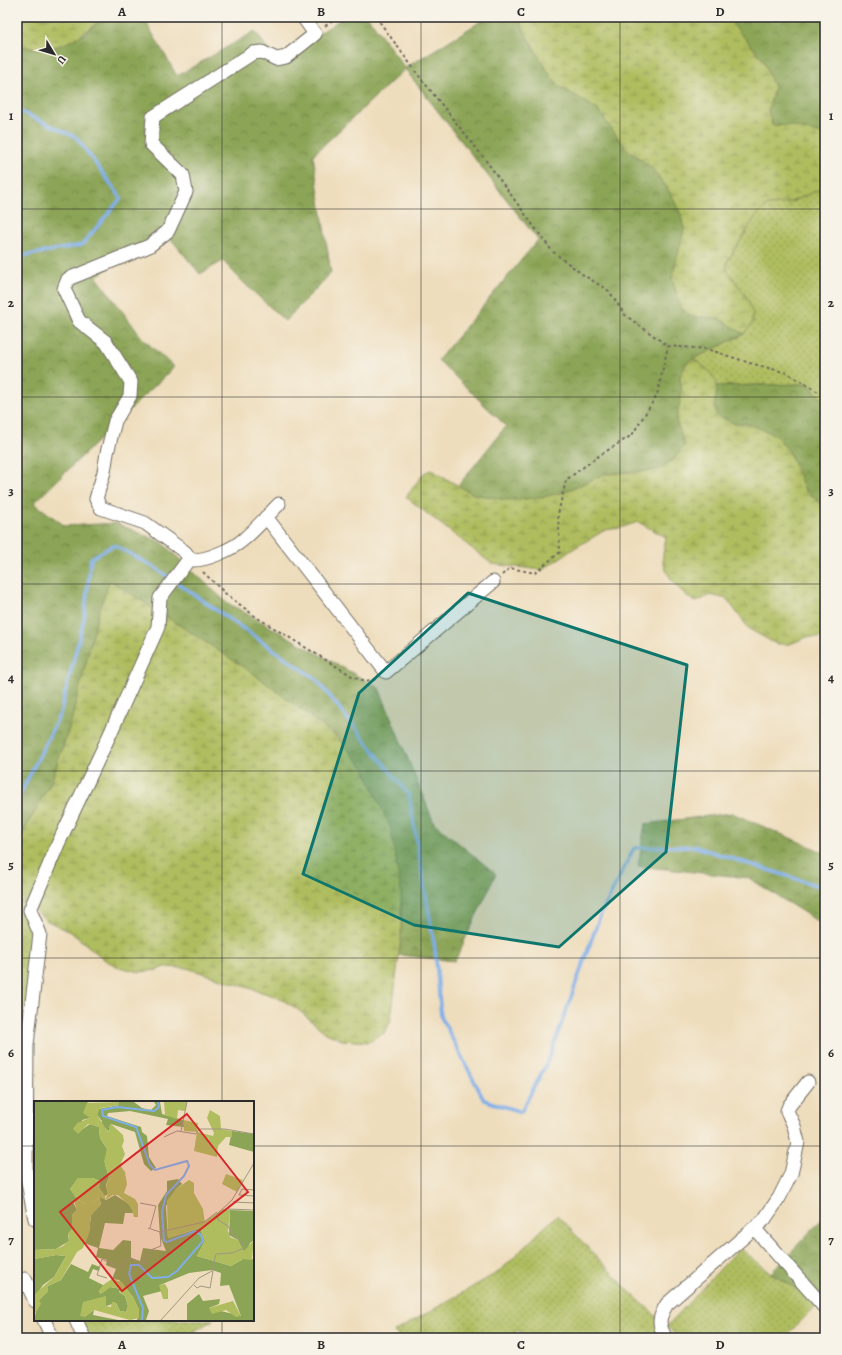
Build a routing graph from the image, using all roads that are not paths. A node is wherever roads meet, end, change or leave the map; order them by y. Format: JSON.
{"nodes":[{"id":1,"x":303,"y":17,"type":"edge"},
{"id":2,"x":279,"y":504,"type":"dead end"},
{"id":3,"x":266,"y":517,"type":"junction"},
{"id":4,"x":188,"y":562,"type":"junction"},
{"id":5,"x":494,"y":582,"type":"road end"},
{"id":6,"x":17,"y":1033,"type":"edge"},
{"id":7,"x":27,"y":1045,"type":"junction"},
{"id":8,"x":808,"y":1082,"type":"dead end"},
{"id":9,"x":34,"y":1216,"type":"edge"},
{"id":10,"x":754,"y":1228,"type":"junction"},
{"id":11,"x":17,"y":1288,"type":"edge"},
{"id":12,"x":34,"y":1299,"type":"edge"},
{"id":13,"x":825,"y":1308,"type":"edge"},
{"id":14,"x":44,"y":1321,"type":"edge"},
{"id":15,"x":76,"y":1321,"type":"edge"},
{"id":16,"x":50,"y":1338,"type":"edge"},
{"id":17,"x":84,"y":1338,"type":"edge"},
{"id":18,"x":666,"y":1338,"type":"edge"}],
"edges":[{"from":1,"to":4,"type":"street"},
{"from":2,"to":3,"type":"street"},
{"from":3,"to":4,"type":"street"},
{"from":3,"to":5,"type":"street"},
{"from":4,"to":7,"type":"street"},
{"from":6,"to":7,"type":"street"},
{"from":7,"to":9,"type":"street"},
{"from":8,"to":10,"type":"street"},
{"from":10,"to":13,"type":"street"},
{"from":10,"to":18,"type":"street"},
{"from":11,"to":12,"type":"street"},
{"from":14,"to":16,"type":"street"},
{"from":15,"to":17,"type":"street"}]}
